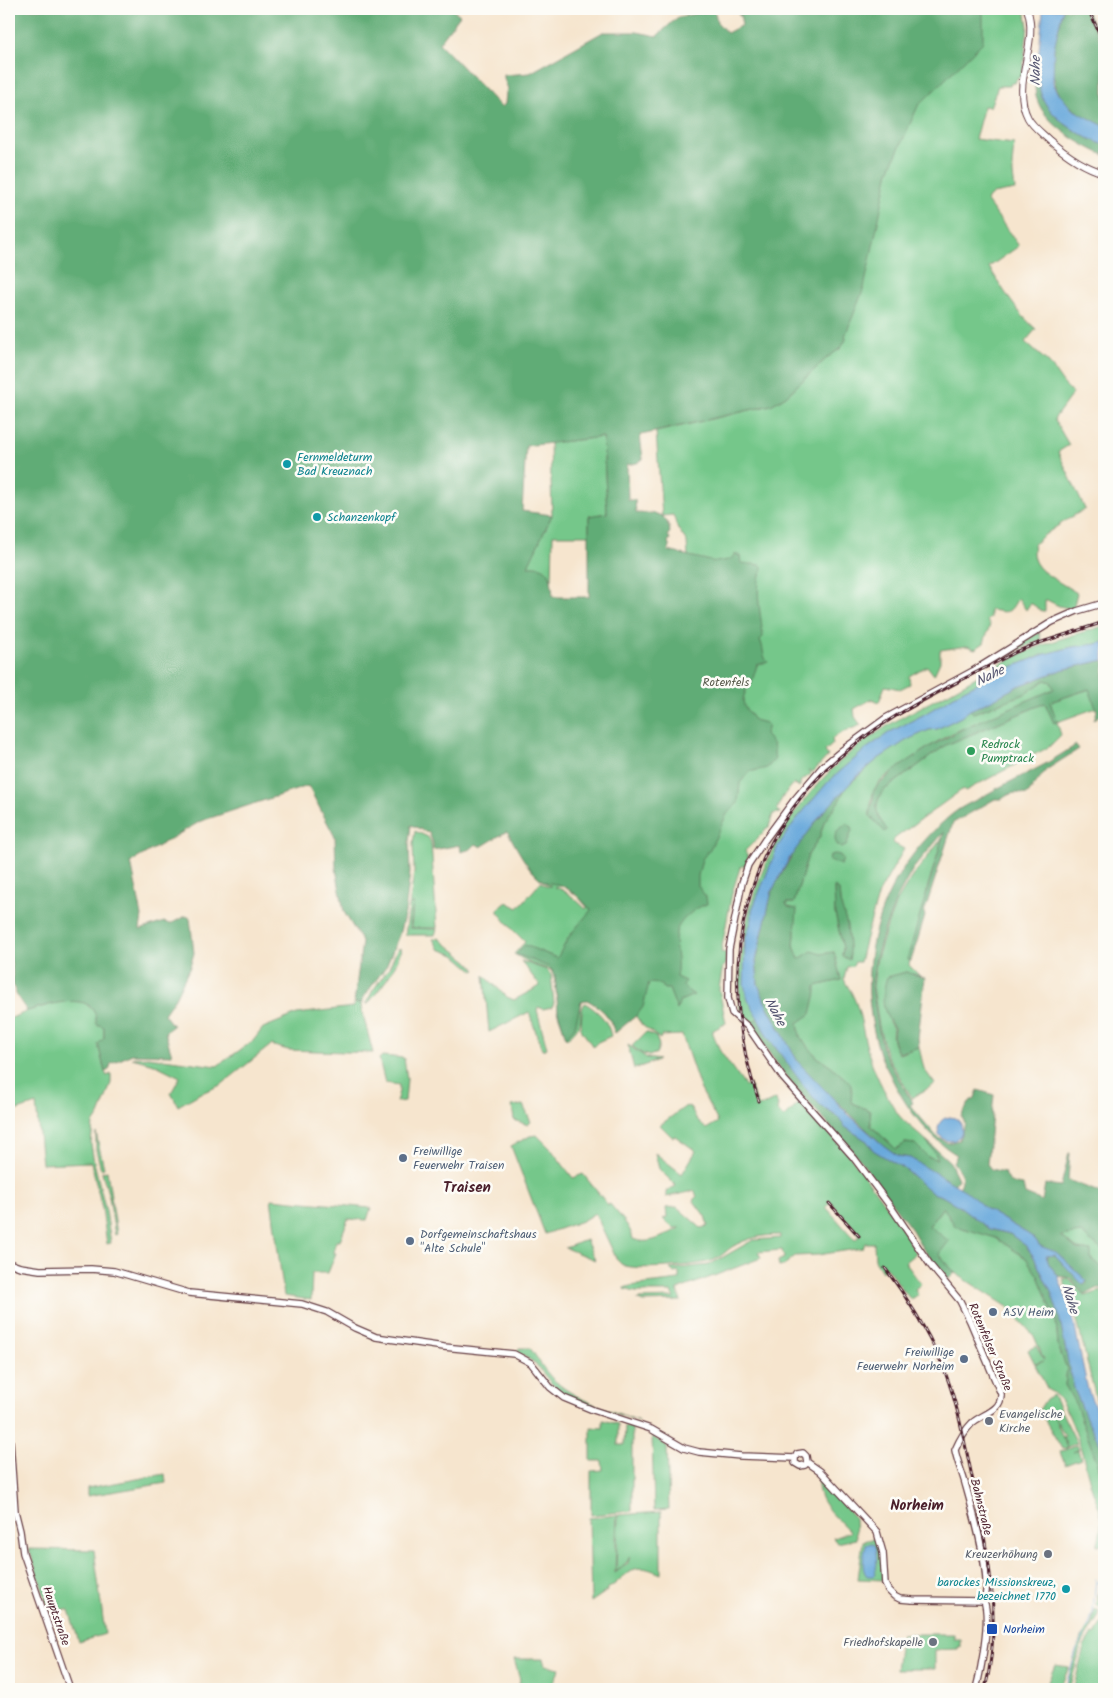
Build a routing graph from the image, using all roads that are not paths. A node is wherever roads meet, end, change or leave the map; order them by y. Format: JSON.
{"nodes":[{"id":1,"x":1027,"y":9,"type":"edge"},
{"id":2,"x":1104,"y":173,"type":"edge"},
{"id":3,"x":1104,"y":602,"type":"edge"},
{"id":4,"x":9,"y":1263,"type":"edge"},
{"id":5,"x":9,"y":1427,"type":"edge"},
{"id":6,"x":956,"y":1448,"type":"joint"},
{"id":7,"x":794,"y":1458,"type":"junction"},
{"id":8,"x":807,"y":1462,"type":"junction"},
{"id":9,"x":984,"y":1602,"type":"junction"},
{"id":10,"x":70,"y":1689,"type":"edge"},
{"id":11,"x":976,"y":1689,"type":"edge"}],
"edges":[{"from":1,"to":2,"type":"main road"},
{"from":3,"to":6,"type":"main road","name":"Rotenfelser Straße"},
{"from":4,"to":7,"type":"main road"},
{"from":5,"to":10,"type":"main road","name":"Hauptstraße"},
{"from":6,"to":9,"type":"main road","name":"Bahnstraße"},
{"from":7,"to":8,"type":"main road"},
{"from":7,"to":8,"type":"main road"},
{"from":8,"to":9,"type":"main road"},
{"from":9,"to":11,"type":"main road","name":"Bahnstraße"}]}
